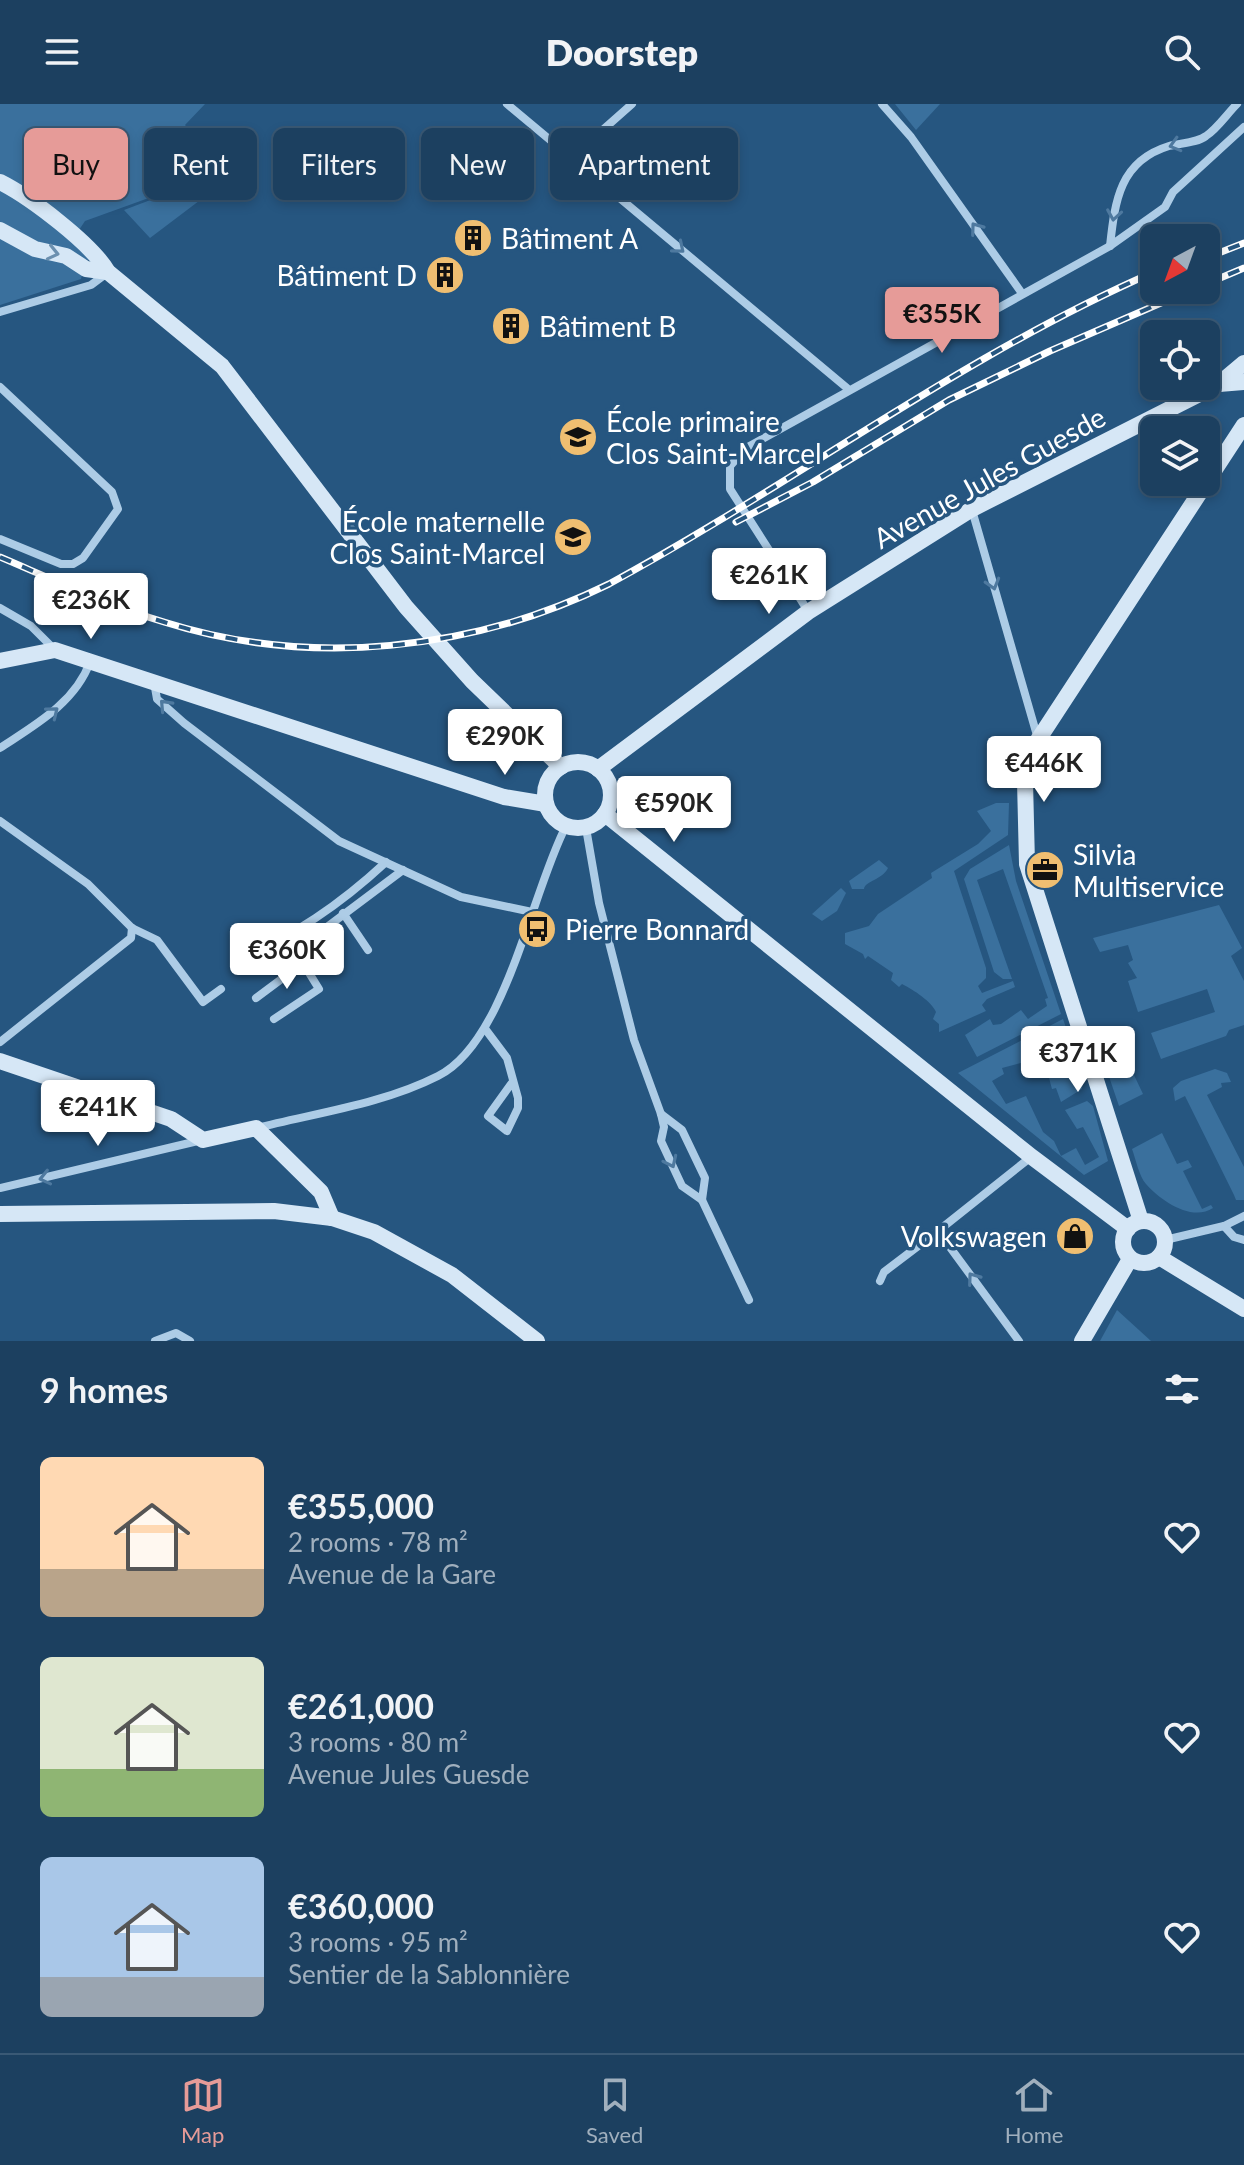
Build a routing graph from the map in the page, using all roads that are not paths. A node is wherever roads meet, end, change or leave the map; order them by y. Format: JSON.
{"nodes":[{"id":1,"x":507,"y":104,"type":"edge"},
{"id":2,"x":632,"y":104,"type":"edge"},
{"id":3,"x":882,"y":104,"type":"edge"},
{"id":4,"x":1237,"y":104,"type":"edge"},
{"id":5,"x":1244,"y":127,"type":"edge"},
{"id":6,"x":605,"y":128,"type":"edge"},
{"id":7,"x":550,"y":140,"type":"edge"},
{"id":8,"x":0,"y":182,"type":"edge"},
{"id":9,"x":621,"y":200,"type":"edge"},
{"id":10,"x":0,"y":230,"type":"edge"},
{"id":11,"x":1110,"y":246,"type":"junction"},
{"id":12,"x":108,"y":272,"type":"junction"},
{"id":13,"x":1021,"y":292,"type":"junction"},
{"id":14,"x":0,"y":312,"type":"edge"},
{"id":15,"x":1244,"y":363,"type":"edge"},
{"id":16,"x":1244,"y":382,"type":"edge"},
{"id":17,"x":1220,"y":383,"type":"edge"},
{"id":18,"x":1220,"y":384,"type":"edge"},
{"id":19,"x":0,"y":387,"type":"edge"},
{"id":20,"x":847,"y":388,"type":"junction"},
{"id":21,"x":1187,"y":400,"type":"edge"},
{"id":22,"x":1244,"y":425,"type":"edge"},
{"id":23,"x":972,"y":509,"type":"junction"},
{"id":24,"x":0,"y":539,"type":"edge"},
{"id":25,"x":0,"y":608,"type":"edge"},
{"id":26,"x":808,"y":612,"type":"junction"},
{"id":27,"x":55,"y":650,"type":"junction"},
{"id":28,"x":0,"y":661,"type":"edge"},
{"id":29,"x":90,"y":661,"type":"junction"},
{"id":30,"x":154,"y":682,"type":"junction"},
{"id":31,"x":1038,"y":740,"type":"junction"},
{"id":32,"x":0,"y":748,"type":"edge"},
{"id":33,"x":561,"y":767,"type":"junction"},
{"id":34,"x":598,"y":769,"type":"junction"},
{"id":35,"x":546,"y":804,"type":"junction"},
{"id":36,"x":605,"y":814,"type":"junction"},
{"id":37,"x":0,"y":821,"type":"edge"},
{"id":38,"x":566,"y":826,"type":"junction"},
{"id":39,"x":586,"y":828,"type":"junction"},
{"id":40,"x":386,"y":862,"type":"junction"},
{"id":41,"x":403,"y":870,"type":"junction"},
{"id":42,"x":532,"y":912,"type":"junction"},
{"id":43,"x":343,"y":913,"type":"junction"},
{"id":44,"x":132,"y":928,"type":"junction"},
{"id":45,"x":368,"y":950,"type":"dead end"},
{"id":46,"x":235,"y":957,"type":"dead end"},
{"id":47,"x":303,"y":963,"type":"junction"},
{"id":48,"x":221,"y":989,"type":"dead end"},
{"id":49,"x":256,"y":998,"type":"dead end"},
{"id":50,"x":274,"y":1019,"type":"dead end"},
{"id":51,"x":486,"y":1030,"type":"junction"},
{"id":52,"x":0,"y":1042,"type":"edge"},
{"id":53,"x":0,"y":1061,"type":"edge"},
{"id":54,"x":511,"y":1084,"type":"junction"},
{"id":55,"x":661,"y":1114,"type":"junction"},
{"id":56,"x":256,"y":1128,"type":"junction"},
{"id":57,"x":203,"y":1140,"type":"junction"},
{"id":58,"x":1032,"y":1157,"type":"junction"},
{"id":59,"x":1,"y":1188,"type":"edge"},
{"id":60,"x":702,"y":1200,"type":"junction"},
{"id":61,"x":0,"y":1214,"type":"edge"},
{"id":62,"x":1244,"y":1216,"type":"edge"},
{"id":63,"x":332,"y":1218,"type":"junction"},
{"id":64,"x":1134,"y":1225,"type":"junction"},
{"id":65,"x":1224,"y":1226,"type":"junction"},
{"id":66,"x":938,"y":1231,"type":"junction"},
{"id":67,"x":1165,"y":1240,"type":"junction"},
{"id":68,"x":1244,"y":1240,"type":"edge"},
{"id":69,"x":1159,"y":1257,"type":"junction"},
{"id":70,"x":1130,"y":1259,"type":"junction"},
{"id":71,"x":880,"y":1281,"type":"dead end"},
{"id":72,"x":749,"y":1300,"type":"dead end"},
{"id":73,"x":1244,"y":1309,"type":"edge"},
{"id":74,"x":155,"y":1341,"type":"edge"},
{"id":75,"x":190,"y":1341,"type":"edge"},
{"id":76,"x":537,"y":1341,"type":"edge"},
{"id":77,"x":1019,"y":1341,"type":"edge"},
{"id":78,"x":1082,"y":1341,"type":"edge"}],
"edges":[{"from":1,"to":7,"type":"street"},
{"from":2,"to":6,"type":"street"},
{"from":13,"to":3,"type":"street","one_way":true},
{"from":4,"to":11,"type":"street","one_way":true},
{"from":5,"to":11,"type":"street"},
{"from":8,"to":12,"type":"main road"},
{"from":9,"to":20,"type":"street","one_way":true},
{"from":10,"to":12,"type":"main road","one_way":true},
{"from":11,"to":13,"type":"street"},
{"from":12,"to":14,"type":"street"},
{"from":12,"to":33,"type":"main road"},
{"from":13,"to":20,"type":"street"},
{"from":15,"to":17,"type":"main road","name":"Avenue Jules Guesde"},
{"from":16,"to":18,"type":"main road","name":"Avenue Jules Guesde"},
{"from":19,"to":24,"type":"street"},
{"from":20,"to":26,"type":"street"},
{"from":21,"to":23,"type":"main road","name":"Avenue Jules Guesde"},
{"from":22,"to":31,"type":"main road"},
{"from":23,"to":26,"type":"main road","name":"Avenue Jules Guesde"},
{"from":23,"to":31,"type":"street","one_way":true},
{"from":25,"to":27,"type":"street"},
{"from":26,"to":34,"type":"main road","name":"Avenue Jules Guesde"},
{"from":27,"to":28,"type":"main road"},
{"from":27,"to":29,"type":"main road"},
{"from":29,"to":30,"type":"main road"},
{"from":32,"to":29,"type":"street","one_way":true},
{"from":30,"to":35,"type":"main road"},
{"from":40,"to":30,"type":"street","one_way":true},
{"from":31,"to":64,"type":"main road"},
{"from":33,"to":34,"type":"main road"},
{"from":33,"to":35,"type":"main road"},
{"from":34,"to":36,"type":"main road"},
{"from":35,"to":38,"type":"main road"},
{"from":36,"to":39,"type":"main road"},
{"from":36,"to":58,"type":"main road"},
{"from":37,"to":44,"type":"street"},
{"from":38,"to":39,"type":"main road"},
{"from":38,"to":42,"type":"street"},
{"from":39,"to":55,"type":"street"},
{"from":40,"to":41,"type":"street"},
{"from":40,"to":46,"type":"street"},
{"from":41,"to":42,"type":"street"},
{"from":41,"to":43,"type":"street"},
{"from":42,"to":51,"type":"street"},
{"from":43,"to":45,"type":"street"},
{"from":43,"to":47,"type":"street"},
{"from":44,"to":48,"type":"street"},
{"from":44,"to":52,"type":"street"},
{"from":47,"to":49,"type":"street"},
{"from":47,"to":50,"type":"street"},
{"from":51,"to":54,"type":"street"},
{"from":51,"to":56,"type":"street"},
{"from":53,"to":57,"type":"main road"},
{"from":54,"to":54,"type":"street"},
{"from":55,"to":60,"type":"street","one_way":true},
{"from":55,"to":60,"type":"street"},
{"from":56,"to":57,"type":"main road"},
{"from":56,"to":63,"type":"main road"},
{"from":57,"to":59,"type":"street","one_way":true},
{"from":58,"to":64,"type":"main road"},
{"from":58,"to":66,"type":"street"},
{"from":60,"to":72,"type":"street"},
{"from":61,"to":63,"type":"main road"},
{"from":62,"to":65,"type":"street"},
{"from":63,"to":76,"type":"main road"},
{"from":64,"to":67,"type":"main road"},
{"from":64,"to":70,"type":"main road"},
{"from":65,"to":67,"type":"street"},
{"from":65,"to":68,"type":"street"},
{"from":66,"to":71,"type":"street"},
{"from":77,"to":66,"type":"street","one_way":true},
{"from":67,"to":69,"type":"main road"},
{"from":69,"to":70,"type":"main road"},
{"from":69,"to":73,"type":"main road"},
{"from":70,"to":78,"type":"main road"},
{"from":74,"to":75,"type":"street"}]}
